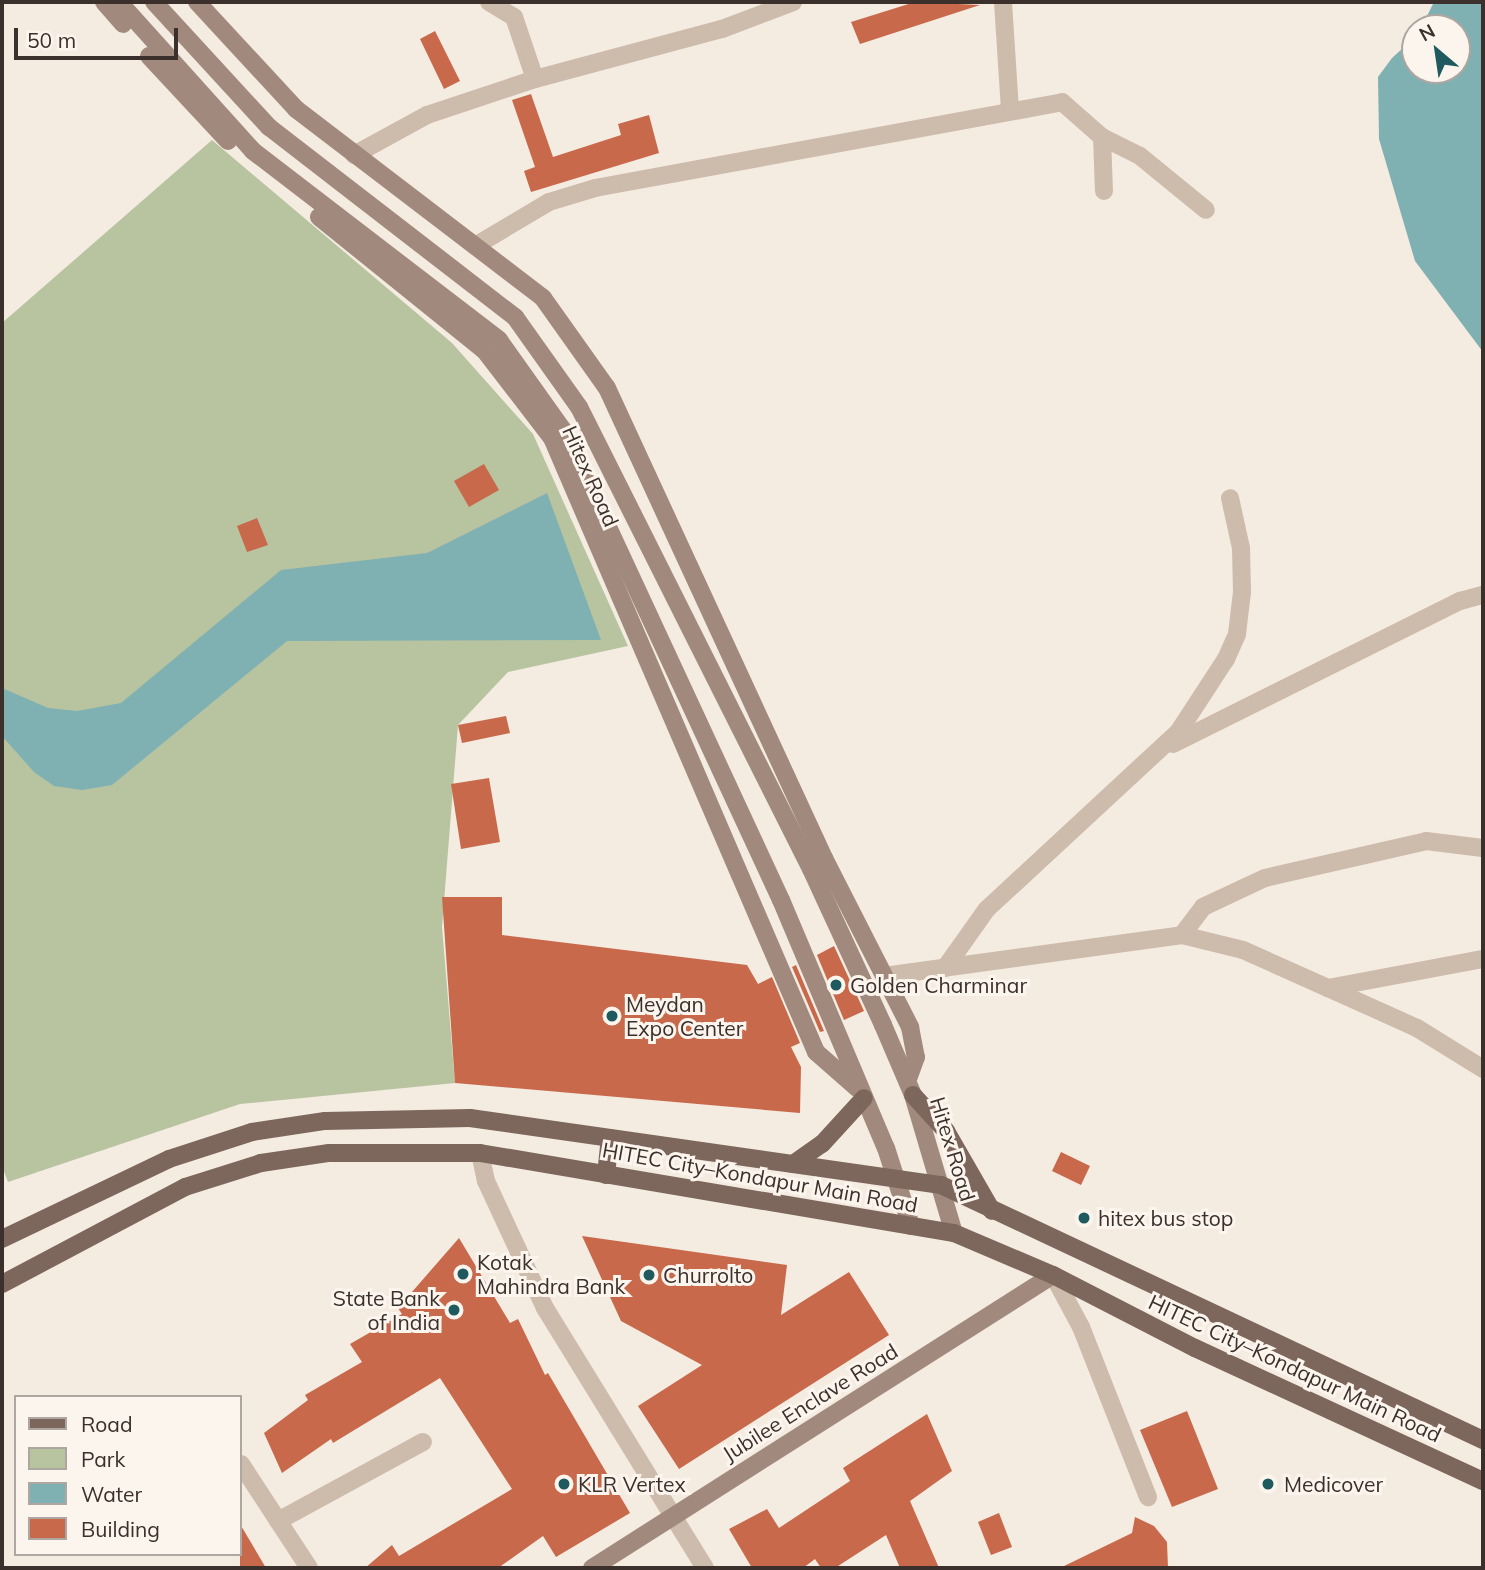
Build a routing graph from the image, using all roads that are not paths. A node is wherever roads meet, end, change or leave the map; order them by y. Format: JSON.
{"nodes":[{"id":1,"x":104,"y":2,"type":"edge"},
{"id":2,"x":119,"y":2,"type":"edge"},
{"id":3,"x":154,"y":2,"type":"edge"},
{"id":4,"x":197,"y":2,"type":"edge"},
{"id":5,"x":489,"y":2,"type":"edge"},
{"id":6,"x":793,"y":2,"type":"edge"},
{"id":7,"x":1003,"y":2,"type":"edge"},
{"id":8,"x":514,"y":9,"type":"edge"},
{"id":9,"x":535,"y":79,"type":"junction"},
{"id":10,"x":1010,"y":111,"type":"junction"},
{"id":11,"x":1102,"y":138,"type":"junction"},
{"id":12,"x":354,"y":155,"type":"junction"},
{"id":13,"x":1104,"y":191,"type":"dead end"},
{"id":14,"x":1206,"y":210,"type":"dead end"},
{"id":15,"x":475,"y":246,"type":"junction"},
{"id":16,"x":1230,"y":498,"type":"dead end"},
{"id":17,"x":1483,"y":595,"type":"edge"},
{"id":18,"x":1163,"y":748,"type":"junction"},
{"id":19,"x":1483,"y":848,"type":"edge"},
{"id":20,"x":1182,"y":935,"type":"junction"},
{"id":21,"x":1483,"y":959,"type":"edge"},
{"id":22,"x":945,"y":968,"type":"junction"},
{"id":23,"x":884,"y":976,"type":"junction"},
{"id":24,"x":1328,"y":988,"type":"junction"},
{"id":25,"x":1483,"y":1069,"type":"edge"},
{"id":26,"x":910,"y":1087,"type":"junction"},
{"id":27,"x":864,"y":1095,"type":"junction"},
{"id":28,"x":610,"y":1138,"type":"junction"},
{"id":29,"x":481,"y":1153,"type":"junction"},
{"id":30,"x":793,"y":1164,"type":"junction"},
{"id":31,"x":606,"y":1174,"type":"junction"},
{"id":32,"x":898,"y":1181,"type":"junction"},
{"id":33,"x":941,"y":1185,"type":"junction"},
{"id":34,"x":992,"y":1211,"type":"junction"},
{"id":35,"x":911,"y":1226,"type":"junction"},
{"id":36,"x":954,"y":1233,"type":"junction"},
{"id":37,"x":2,"y":1239,"type":"edge"},
{"id":38,"x":1053,"y":1275,"type":"junction"},
{"id":39,"x":2,"y":1284,"type":"edge"},
{"id":40,"x":1483,"y":1440,"type":"edge"},
{"id":41,"x":423,"y":1443,"type":"dead end"},
{"id":42,"x":242,"y":1466,"type":"edge"},
{"id":43,"x":1483,"y":1481,"type":"edge"},
{"id":44,"x":1148,"y":1497,"type":"dead end"},
{"id":45,"x":673,"y":1516,"type":"junction"},
{"id":46,"x":278,"y":1521,"type":"junction"},
{"id":47,"x":309,"y":1568,"type":"edge"},
{"id":48,"x":592,"y":1568,"type":"edge"},
{"id":49,"x":705,"y":1568,"type":"edge"}],
"edges":[{"from":1,"to":27,"type":"street","name":"Hitex Road"},
{"from":2,"to":27,"type":"street","name":"Hitex Road"},
{"from":3,"to":26,"type":"street","name":"Hitex Road"},
{"from":4,"to":12,"type":"street","name":"Hitex Road"},
{"from":5,"to":8,"type":"street"},
{"from":6,"to":9,"type":"street"},
{"from":7,"to":10,"type":"street"},
{"from":8,"to":9,"type":"street"},
{"from":9,"to":12,"type":"street"},
{"from":10,"to":11,"type":"street"},
{"from":10,"to":15,"type":"street"},
{"from":11,"to":13,"type":"street"},
{"from":11,"to":14,"type":"street"},
{"from":12,"to":15,"type":"street","name":"Hitex Road"},
{"from":15,"to":23,"type":"street","name":"Hitex Road"},
{"from":16,"to":18,"type":"street"},
{"from":17,"to":18,"type":"street"},
{"from":18,"to":22,"type":"street"},
{"from":19,"to":20,"type":"street"},
{"from":20,"to":22,"type":"street"},
{"from":20,"to":24,"type":"street"},
{"from":21,"to":24,"type":"street"},
{"from":22,"to":23,"type":"street"},
{"from":23,"to":26,"type":"street","name":"Hitex Road"},
{"from":24,"to":25,"type":"street"},
{"from":26,"to":33,"type":"street","name":"Hitex Road"},
{"from":26,"to":34,"type":"main road"},
{"from":27,"to":30,"type":"main road"},
{"from":27,"to":32,"type":"street","name":"Hitex Road"},
{"from":28,"to":30,"type":"main road","name":"HITEC City–Kondapur Main Road"},
{"from":28,"to":31,"type":"main road"},
{"from":28,"to":37,"type":"main road","name":"HITEC City–Kondapur Main Road"},
{"from":29,"to":31,"type":"main road","name":"HITEC City–Kondapur Main Road"},
{"from":29,"to":39,"type":"main road","name":"HITEC City–Kondapur Main Road"},
{"from":29,"to":45,"type":"street"},
{"from":30,"to":32,"type":"main road","name":"HITEC City–Kondapur Main Road"},
{"from":31,"to":35,"type":"main road","name":"HITEC City–Kondapur Main Road"},
{"from":32,"to":33,"type":"main road","name":"HITEC City–Kondapur Main Road"},
{"from":32,"to":35,"type":"street","name":"Hitex Road"},
{"from":33,"to":34,"type":"main road","name":"HITEC City–Kondapur Main Road"},
{"from":33,"to":36,"type":"street","name":"Hitex Road"},
{"from":34,"to":40,"type":"main road","name":"HITEC City–Kondapur Main Road"},
{"from":35,"to":36,"type":"main road","name":"HITEC City–Kondapur Main Road"},
{"from":36,"to":38,"type":"main road","name":"HITEC City–Kondapur Main Road"},
{"from":38,"to":43,"type":"main road","name":"HITEC City–Kondapur Main Road"},
{"from":38,"to":44,"type":"street"},
{"from":38,"to":45,"type":"street","name":"Jubilee Enclave Road"},
{"from":41,"to":46,"type":"street"},
{"from":42,"to":46,"type":"street"},
{"from":45,"to":48,"type":"street","name":"Jubilee Enclave Road"},
{"from":45,"to":49,"type":"street"},
{"from":46,"to":47,"type":"street"}]}
